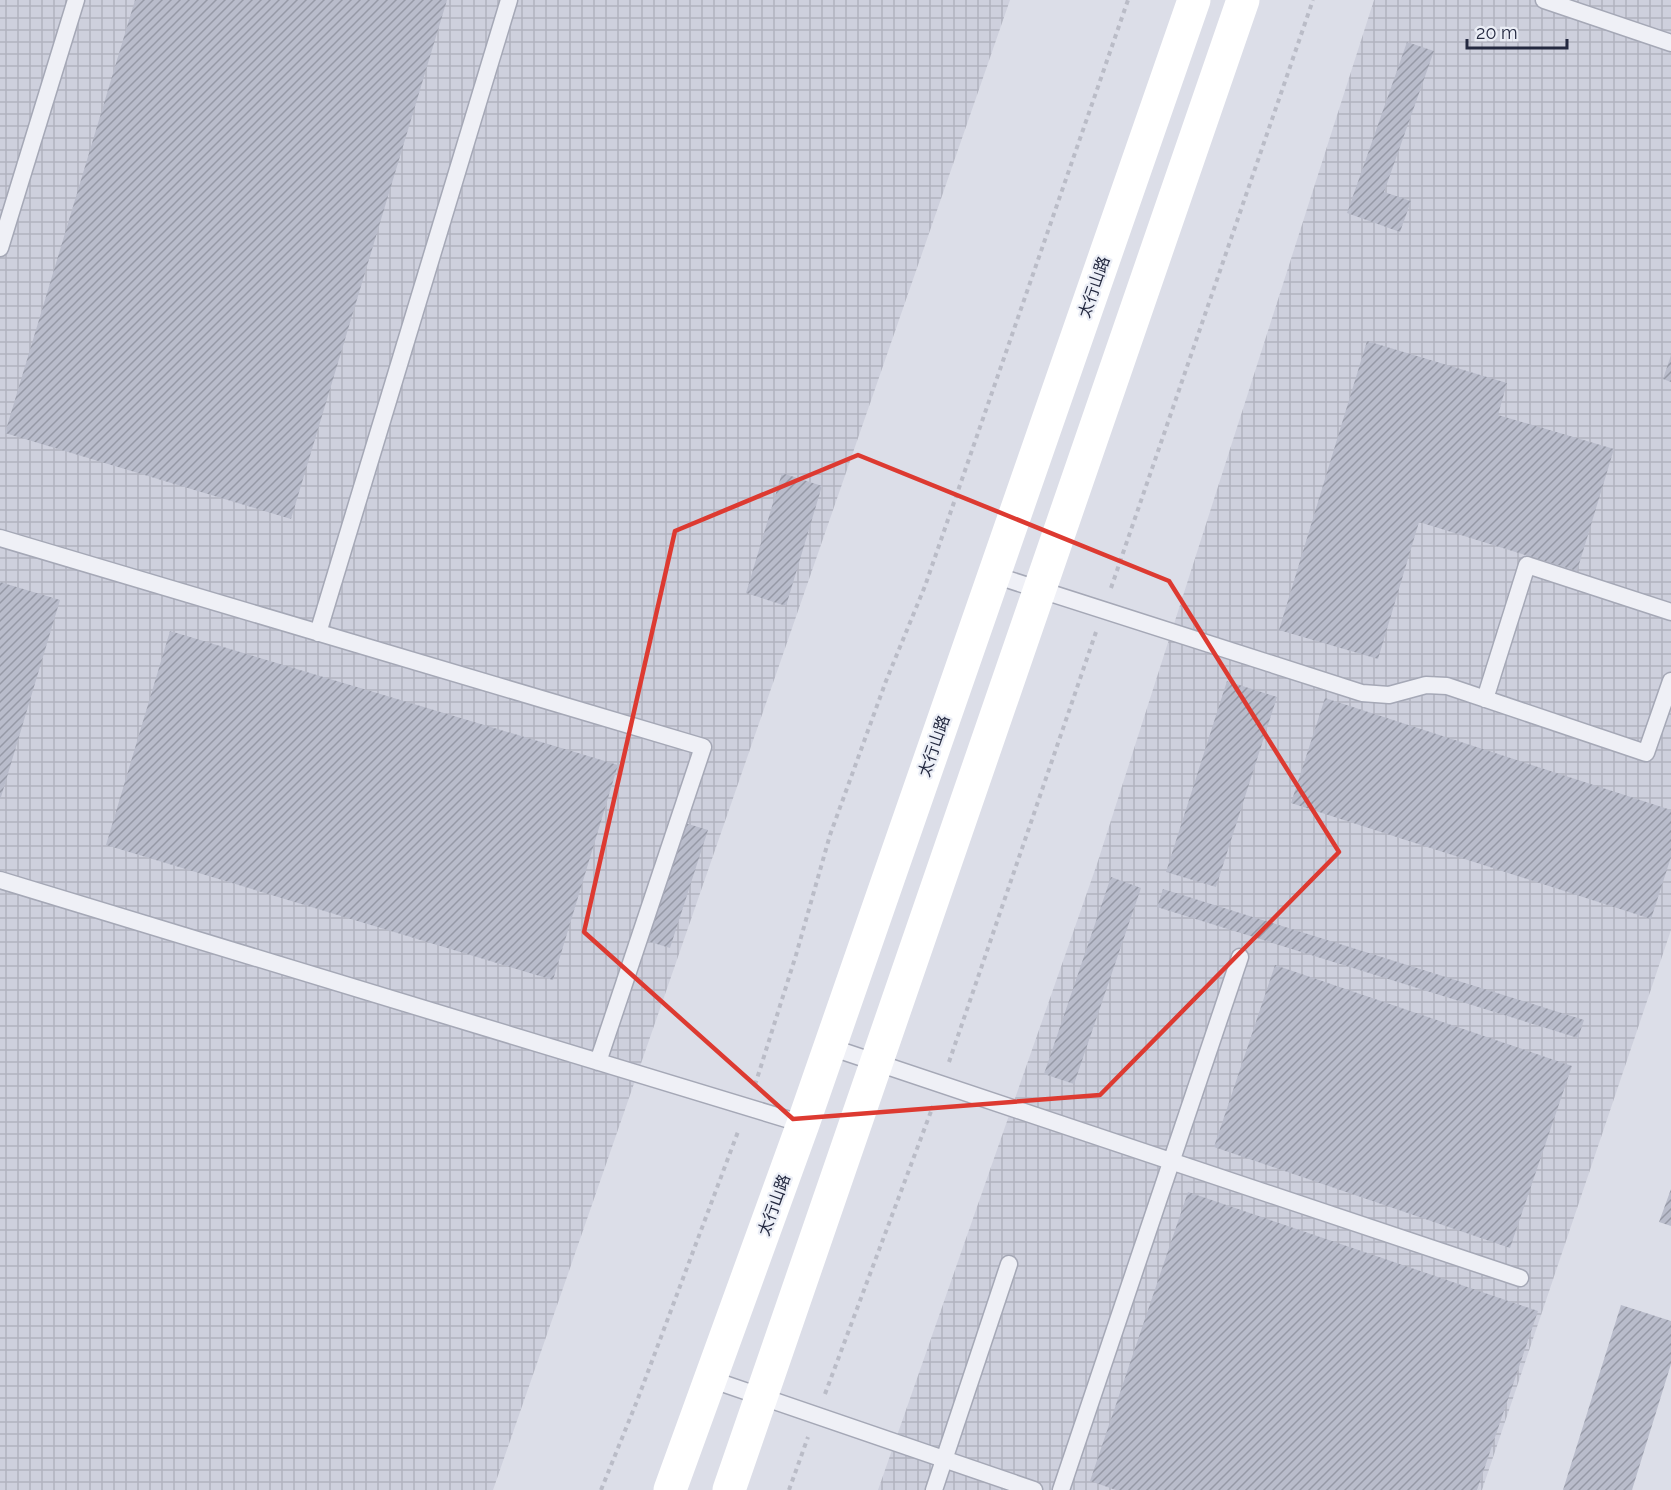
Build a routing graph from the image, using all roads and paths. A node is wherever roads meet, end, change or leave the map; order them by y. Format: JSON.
{"nodes":[{"id":1,"x":76,"y":0,"type":"edge"},
{"id":2,"x":509,"y":0,"type":"edge"},
{"id":3,"x":1128,"y":0,"type":"edge"},
{"id":4,"x":1194,"y":0,"type":"edge"},
{"id":5,"x":1243,"y":0,"type":"edge"},
{"id":6,"x":1313,"y":0,"type":"edge"},
{"id":7,"x":1544,"y":0,"type":"edge"},
{"id":8,"x":1671,"y":43,"type":"edge"},
{"id":9,"x":0,"y":248,"type":"edge"},
{"id":10,"x":0,"y":538,"type":"edge"},
{"id":11,"x":994,"y":575,"type":"junction"},
{"id":12,"x":1040,"y":590,"type":"junction"},
{"id":13,"x":1104,"y":610,"type":"junction"},
{"id":14,"x":1671,"y":612,"type":"edge"},
{"id":15,"x":318,"y":633,"type":"junction"},
{"id":16,"x":1671,"y":681,"type":"edge"},
{"id":17,"x":1485,"y":699,"type":"junction"},
{"id":18,"x":0,"y":880,"type":"edge"},
{"id":19,"x":1240,"y":957,"type":"dead end"},
{"id":20,"x":830,"y":1047,"type":"junction"},
{"id":21,"x":598,"y":1062,"type":"junction"},
{"id":22,"x":876,"y":1063,"type":"junction"},
{"id":23,"x":942,"y":1085,"type":"junction"},
{"id":24,"x":748,"y":1107,"type":"junction"},
{"id":25,"x":803,"y":1124,"type":"junction"},
{"id":26,"x":1171,"y":1162,"type":"junction"},
{"id":27,"x":1010,"y":1264,"type":"dead end"},
{"id":28,"x":1520,"y":1278,"type":"dead end"},
{"id":29,"x":710,"y":1379,"type":"junction"},
{"id":30,"x":762,"y":1397,"type":"junction"},
{"id":31,"x":817,"y":1416,"type":"junction"},
{"id":32,"x":944,"y":1460,"type":"junction"},
{"id":33,"x":601,"y":1490,"type":"edge"},
{"id":34,"x":670,"y":1490,"type":"edge"},
{"id":35,"x":729,"y":1490,"type":"edge"},
{"id":36,"x":789,"y":1490,"type":"edge"},
{"id":37,"x":934,"y":1490,"type":"edge"},
{"id":38,"x":1034,"y":1490,"type":"edge"},
{"id":39,"x":1061,"y":1490,"type":"edge"}],
"edges":[{"from":1,"to":9,"type":"lane"},
{"from":2,"to":15,"type":"lane"},
{"from":3,"to":24,"type":"path"},
{"from":4,"to":11,"type":"street","name":"太行山路"},
{"from":5,"to":12,"type":"street"},
{"from":6,"to":13,"type":"path"},
{"from":7,"to":8,"type":"lane"},
{"from":10,"to":15,"type":"lane"},
{"from":11,"to":12,"type":"lane"},
{"from":11,"to":20,"type":"street","name":"太行山路"},
{"from":12,"to":13,"type":"lane"},
{"from":12,"to":22,"type":"street"},
{"from":13,"to":17,"type":"lane"},
{"from":13,"to":23,"type":"path"},
{"from":14,"to":17,"type":"lane"},
{"from":15,"to":21,"type":"lane"},
{"from":16,"to":17,"type":"lane"},
{"from":18,"to":21,"type":"lane"},
{"from":19,"to":26,"type":"lane"},
{"from":20,"to":22,"type":"lane"},
{"from":20,"to":25,"type":"street","name":"太行山路"},
{"from":21,"to":24,"type":"lane"},
{"from":22,"to":23,"type":"lane"},
{"from":22,"to":30,"type":"street"},
{"from":23,"to":26,"type":"lane"},
{"from":23,"to":31,"type":"path"},
{"from":24,"to":25,"type":"lane"},
{"from":24,"to":33,"type":"path"},
{"from":25,"to":29,"type":"street","name":"太行山路"},
{"from":26,"to":28,"type":"lane"},
{"from":26,"to":39,"type":"lane"},
{"from":27,"to":32,"type":"lane"},
{"from":29,"to":30,"type":"lane"},
{"from":29,"to":34,"type":"street","name":"太行山路"},
{"from":30,"to":31,"type":"lane"},
{"from":30,"to":35,"type":"street"},
{"from":31,"to":32,"type":"lane"},
{"from":31,"to":36,"type":"path"},
{"from":32,"to":37,"type":"lane"},
{"from":32,"to":38,"type":"lane"}]}
